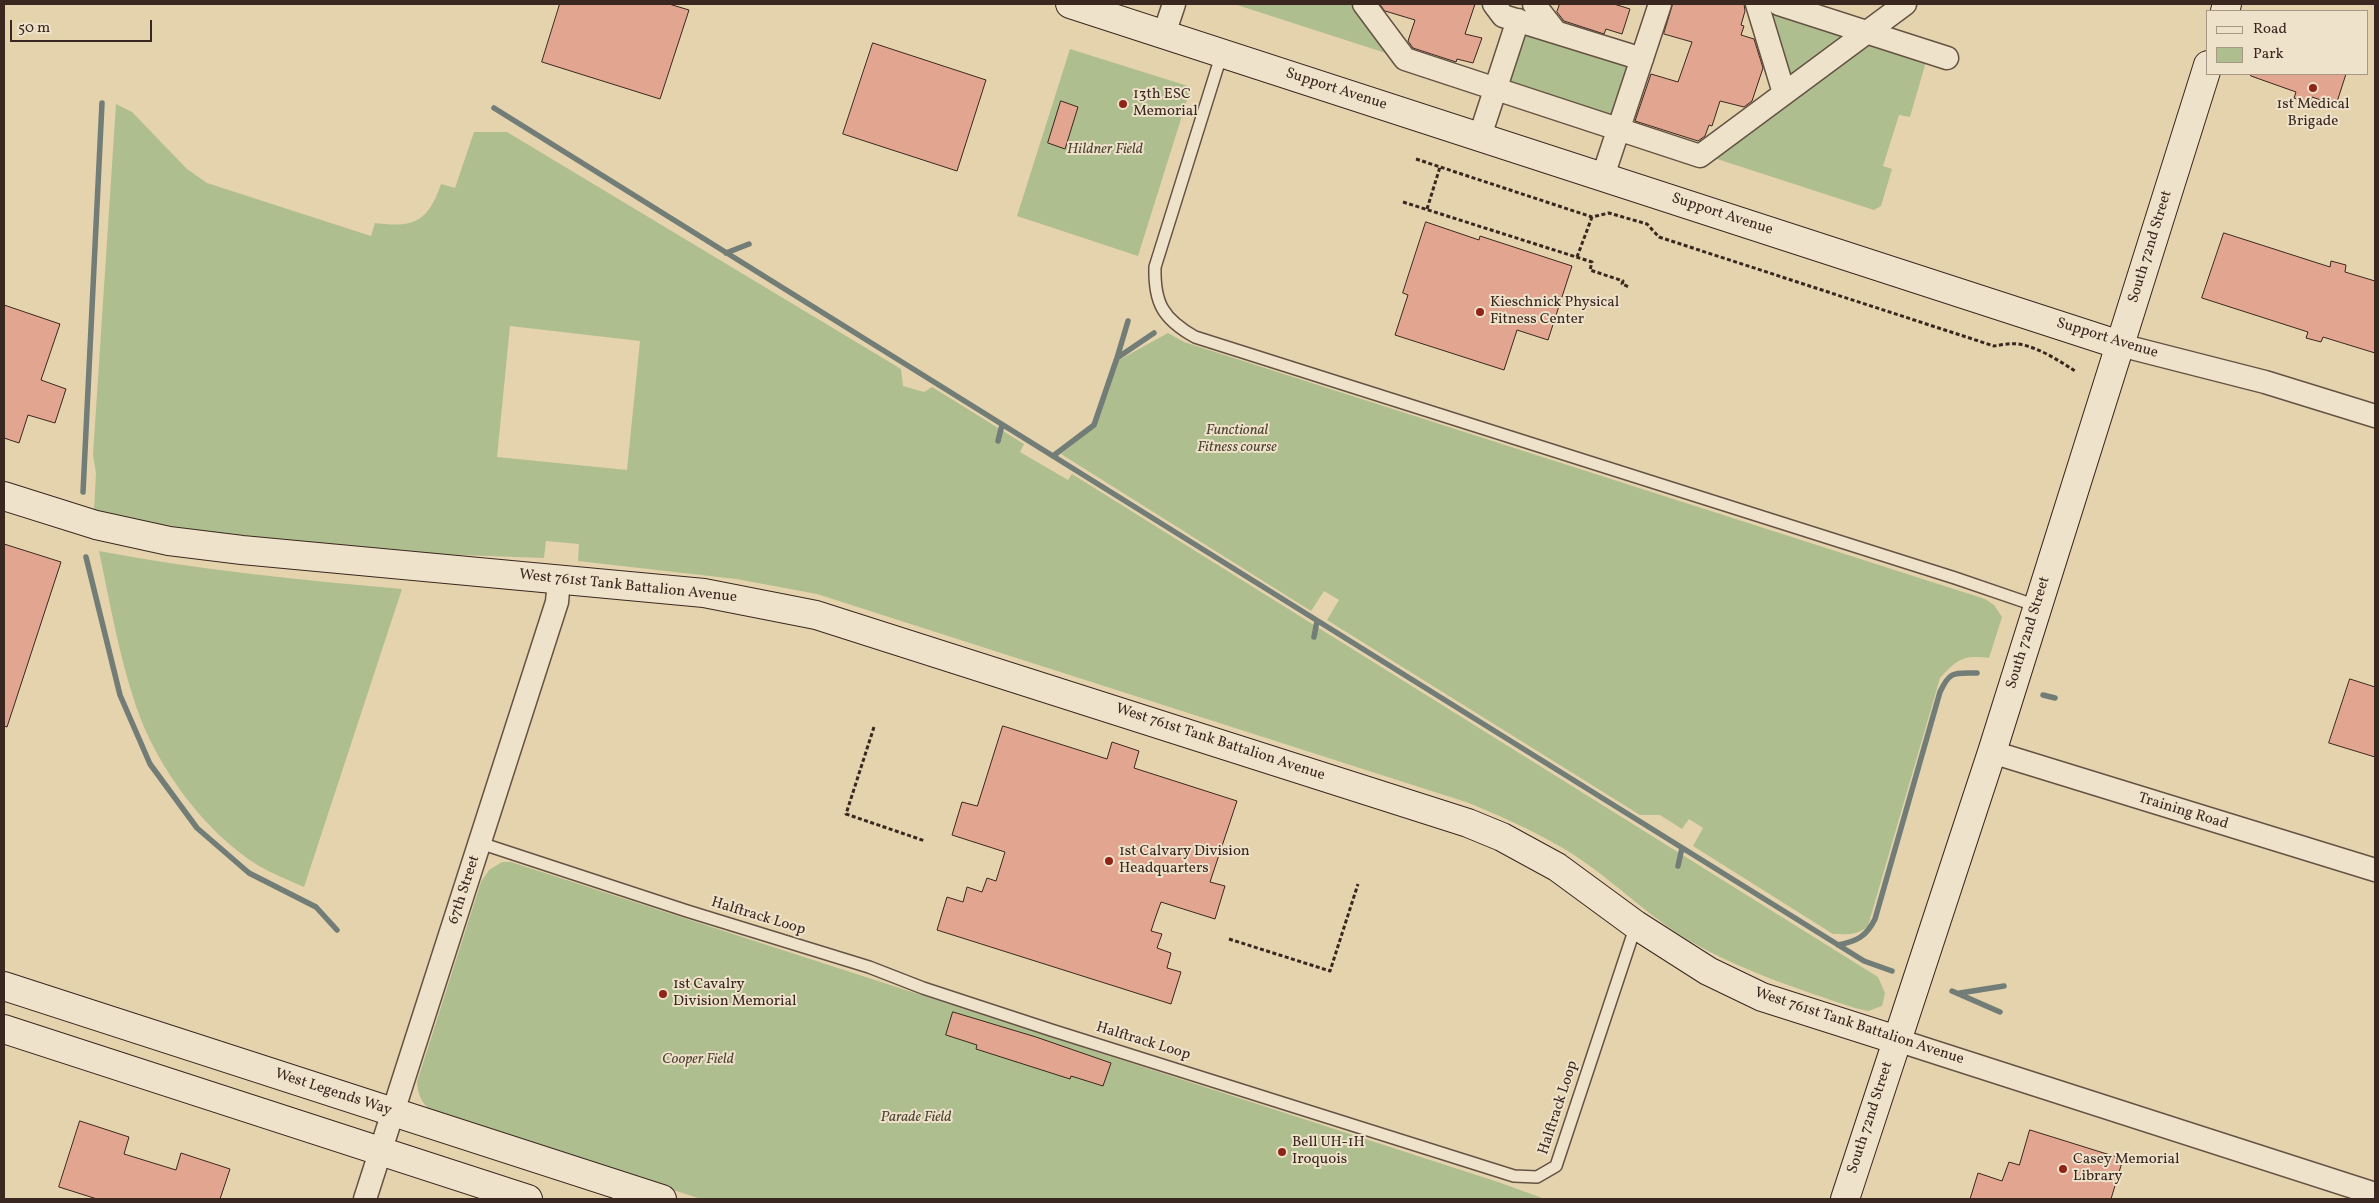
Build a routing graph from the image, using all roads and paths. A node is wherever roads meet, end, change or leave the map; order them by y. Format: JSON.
{"nodes":[{"id":1,"x":1070,"y":4,"type":"edge"},
{"id":2,"x":1174,"y":4,"type":"edge"},
{"id":3,"x":1364,"y":4,"type":"edge"},
{"id":4,"x":1494,"y":4,"type":"edge"},
{"id":5,"x":1534,"y":4,"type":"edge"},
{"id":6,"x":1660,"y":4,"type":"edge"},
{"id":7,"x":1757,"y":4,"type":"edge"},
{"id":8,"x":1904,"y":4,"type":"edge"},
{"id":9,"x":1785,"y":5,"type":"edge"},
{"id":10,"x":1518,"y":20,"type":"junction"},
{"id":11,"x":1555,"y":31,"type":"junction"},
{"id":12,"x":1866,"y":32,"type":"junction"},
{"id":13,"x":1164,"y":34,"type":"junction"},
{"id":14,"x":1222,"y":53,"type":"junction"},
{"id":15,"x":1947,"y":58,"type":"dead end"},
{"id":16,"x":1642,"y":59,"type":"junction"},
{"id":17,"x":2206,"y":71,"type":"edge"},
{"id":18,"x":1496,"y":89,"type":"junction"},
{"id":19,"x":1784,"y":93,"type":"junction"},
{"id":20,"x":1618,"y":129,"type":"junction"},
{"id":21,"x":1480,"y":136,"type":"junction"},
{"id":22,"x":1416,"y":159,"type":"dead end"},
{"id":23,"x":1440,"y":167,"type":"junction"},
{"id":24,"x":1603,"y":176,"type":"junction"},
{"id":25,"x":1403,"y":202,"type":"dead end"},
{"id":26,"x":1427,"y":209,"type":"junction"},
{"id":27,"x":1592,"y":217,"type":"junction"},
{"id":28,"x":1577,"y":257,"type":"junction"},
{"id":29,"x":1629,"y":287,"type":"dead end"},
{"id":30,"x":2120,"y":345,"type":"junction"},
{"id":31,"x":2075,"y":371,"type":"dead end"},
{"id":32,"x":2375,"y":416,"type":"edge"},
{"id":33,"x":4,"y":496,"type":"edge"},
{"id":34,"x":559,"y":579,"type":"junction"},
{"id":35,"x":2037,"y":606,"type":"junction"},
{"id":36,"x":874,"y":726,"type":"dead end"},
{"id":37,"x":1992,"y":752,"type":"junction"},
{"id":38,"x":926,"y":841,"type":"dead end"},
{"id":39,"x":480,"y":843,"type":"junction"},
{"id":40,"x":2375,"y":870,"type":"edge"},
{"id":41,"x":1358,"y":884,"type":"dead end"},
{"id":42,"x":1636,"y":925,"type":"junction"},
{"id":43,"x":1229,"y":939,"type":"dead end"},
{"id":44,"x":4,"y":986,"type":"edge"},
{"id":45,"x":4,"y":1030,"type":"edge"},
{"id":46,"x":1897,"y":1040,"type":"junction"},
{"id":47,"x":393,"y":1112,"type":"junction"},
{"id":48,"x":380,"y":1152,"type":"junction"},
{"id":49,"x":2375,"y":1194,"type":"edge"},
{"id":50,"x":365,"y":1199,"type":"edge"},
{"id":51,"x":528,"y":1199,"type":"edge"},
{"id":52,"x":662,"y":1199,"type":"edge"},
{"id":53,"x":1845,"y":1199,"type":"edge"}],
"edges":[{"from":1,"to":13,"type":"street","name":"Support Avenue"},
{"from":2,"to":13,"type":"street"},
{"from":3,"to":18,"type":"street"},
{"from":4,"to":10,"type":"street"},
{"from":5,"to":11,"type":"street"},
{"from":6,"to":16,"type":"street"},
{"from":7,"to":19,"type":"street"},
{"from":8,"to":12,"type":"street"},
{"from":9,"to":12,"type":"street"},
{"from":10,"to":11,"type":"street"},
{"from":10,"to":18,"type":"street"},
{"from":11,"to":16,"type":"street"},
{"from":12,"to":15,"type":"street"},
{"from":12,"to":19,"type":"street"},
{"from":13,"to":14,"type":"street","name":"Support Avenue"},
{"from":14,"to":21,"type":"street","name":"Support Avenue"},
{"from":14,"to":35,"type":"lane"},
{"from":16,"to":20,"type":"street"},
{"from":17,"to":30,"type":"street","name":"South 72nd Street"},
{"from":18,"to":20,"type":"street"},
{"from":18,"to":21,"type":"street"},
{"from":19,"to":20,"type":"street"},
{"from":20,"to":24,"type":"street"},
{"from":21,"to":24,"type":"street","name":"Support Avenue"},
{"from":22,"to":23,"type":"path"},
{"from":23,"to":26,"type":"path"},
{"from":23,"to":27,"type":"path"},
{"from":24,"to":30,"type":"street","name":"Support Avenue"},
{"from":25,"to":26,"type":"path"},
{"from":26,"to":28,"type":"path"},
{"from":27,"to":28,"type":"path"},
{"from":27,"to":31,"type":"path"},
{"from":28,"to":29,"type":"path"},
{"from":30,"to":32,"type":"street","name":"Support Avenue"},
{"from":30,"to":35,"type":"street","name":"South 72nd Street"},
{"from":33,"to":34,"type":"street","name":"West 761st Tank Battalion Avenue"},
{"from":34,"to":39,"type":"street","name":"67th Street"},
{"from":34,"to":42,"type":"street","name":"West 761st Tank Battalion Avenue"},
{"from":35,"to":37,"type":"street","name":"South 72nd Street"},
{"from":36,"to":38,"type":"path"},
{"from":37,"to":40,"type":"street","name":"Training Road"},
{"from":37,"to":46,"type":"street","name":"South 72nd Street"},
{"from":39,"to":42,"type":"lane","name":"Halftrack Loop"},
{"from":39,"to":47,"type":"street","name":"67th Street"},
{"from":41,"to":43,"type":"path"},
{"from":42,"to":46,"type":"street","name":"West 761st Tank Battalion Avenue"},
{"from":44,"to":47,"type":"street","name":"West Legends Way"},
{"from":45,"to":48,"type":"street"},
{"from":46,"to":49,"type":"street","name":"West 761st Tank Battalion Avenue"},
{"from":46,"to":53,"type":"street","name":"South 72nd Street"},
{"from":47,"to":48,"type":"street","name":"67th Street"},
{"from":47,"to":52,"type":"street","name":"West Legends Way"},
{"from":48,"to":50,"type":"street","name":"67th Street"},
{"from":48,"to":51,"type":"street"}]}
